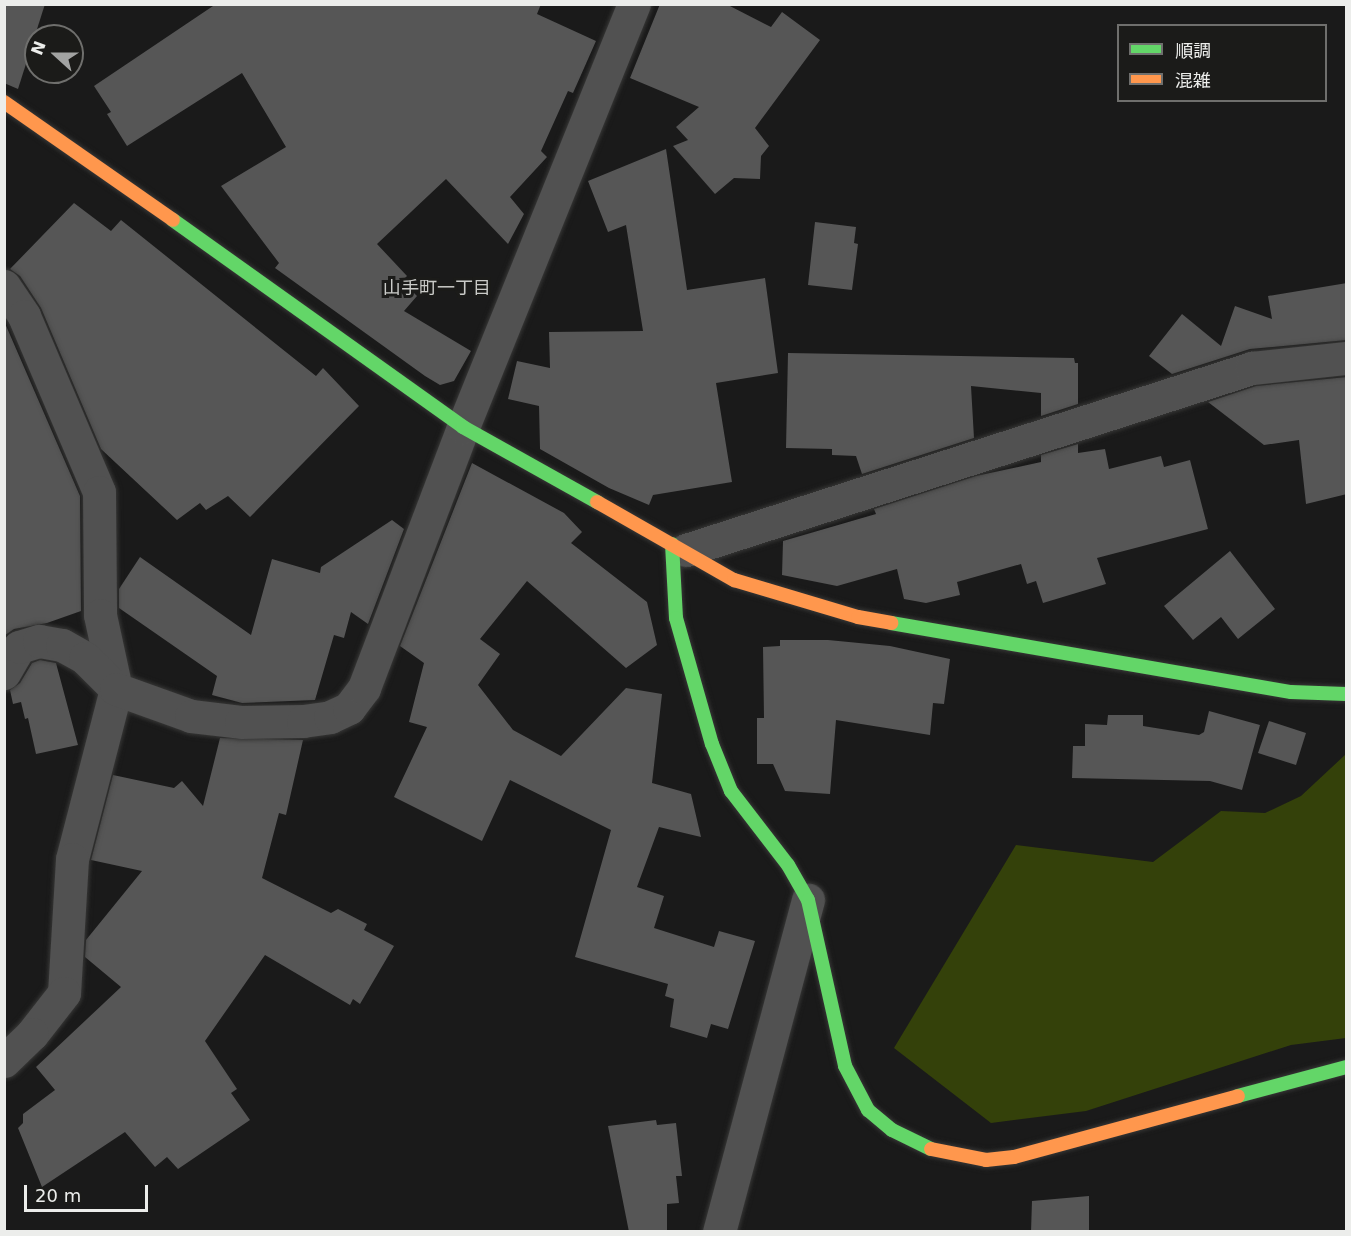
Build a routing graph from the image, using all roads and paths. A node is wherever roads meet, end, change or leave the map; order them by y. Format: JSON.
{"nodes":[{"id":1,"x":634,"y":4,"type":"edge"},
{"id":2,"x":4,"y":102,"type":"edge"},
{"id":3,"x":4,"y":286,"type":"edge"},
{"id":4,"x":1347,"y":358,"type":"edge"},
{"id":5,"x":463,"y":427,"type":"junction"},
{"id":6,"x":679,"y":547,"type":"junction"},
{"id":7,"x":4,"y":673,"type":"edge"},
{"id":8,"x":116,"y":689,"type":"junction"},
{"id":9,"x":1347,"y":694,"type":"edge"},
{"id":10,"x":808,"y":900,"type":"junction"},
{"id":11,"x":4,"y":1061,"type":"edge"},
{"id":12,"x":1347,"y":1066,"type":"edge"},
{"id":13,"x":719,"y":1232,"type":"edge"}],
"edges":[{"from":1,"to":5,"type":"street"},
{"from":2,"to":5,"type":"street"},
{"from":3,"to":8,"type":"street"},
{"from":4,"to":6,"type":"street"},
{"from":5,"to":6,"type":"street"},
{"from":5,"to":8,"type":"street"},
{"from":6,"to":9,"type":"street"},
{"from":6,"to":10,"type":"street"},
{"from":7,"to":8,"type":"street"},
{"from":8,"to":11,"type":"street"},
{"from":10,"to":12,"type":"street"},
{"from":10,"to":13,"type":"street"}]}
